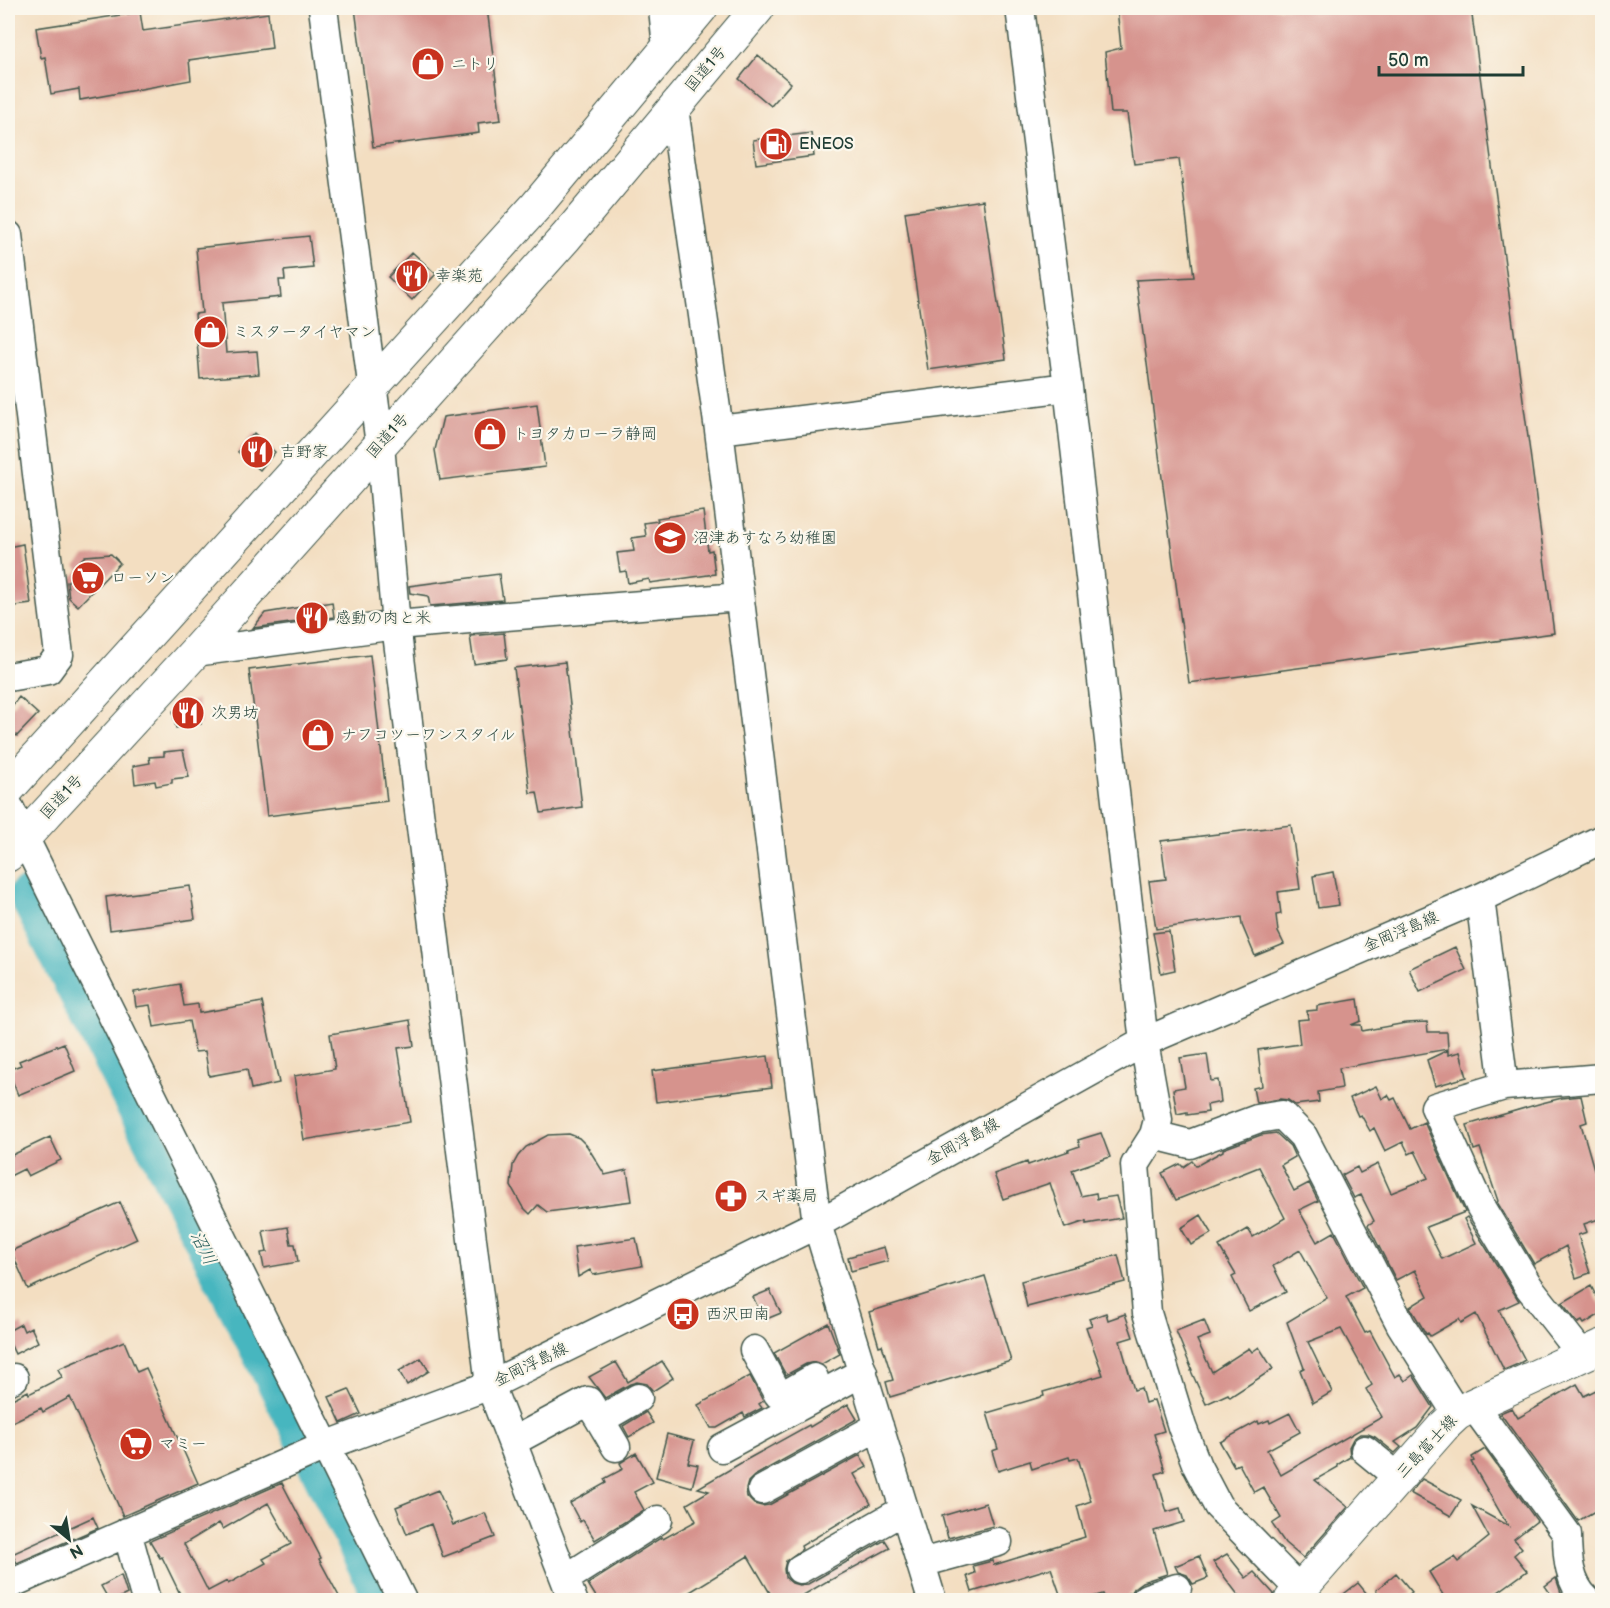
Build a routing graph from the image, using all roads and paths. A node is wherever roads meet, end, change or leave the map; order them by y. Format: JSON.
{"nodes":[{"id":1,"x":323,"y":8,"type":"edge"},
{"id":2,"x":663,"y":8,"type":"edge"},
{"id":3,"x":701,"y":8,"type":"edge"},
{"id":4,"x":758,"y":8,"type":"edge"},
{"id":5,"x":1020,"y":8,"type":"edge"},
{"id":6,"x":667,"y":48,"type":"junction"},
{"id":7,"x":674,"y":108,"type":"junction"},
{"id":8,"x":8,"y":235,"type":"edge"},
{"id":9,"x":372,"y":387,"type":"junction"},
{"id":10,"x":1068,"y":387,"type":"junction"},
{"id":11,"x":719,"y":430,"type":"junction"},
{"id":12,"x":380,"y":445,"type":"junction"},
{"id":13,"x":739,"y":597,"type":"junction"},
{"id":14,"x":396,"y":625,"type":"junction"},
{"id":15,"x":195,"y":652,"type":"junction"},
{"id":16,"x":8,"y":677,"type":"edge"},
{"id":17,"x":8,"y":789,"type":"edge"},
{"id":18,"x":8,"y":805,"type":"edge"},
{"id":19,"x":1602,"y":839,"type":"edge"},
{"id":20,"x":16,"y":846,"type":"edge"},
{"id":21,"x":1480,"y":898,"type":"junction"},
{"id":22,"x":1144,"y":1042,"type":"junction"},
{"id":23,"x":1602,"y":1078,"type":"edge"},
{"id":24,"x":1504,"y":1086,"type":"junction"},
{"id":25,"x":1154,"y":1135,"type":"junction"},
{"id":26,"x":817,"y":1224,"type":"junction"},
{"id":27,"x":754,"y":1350,"type":"dead end"},
{"id":28,"x":1592,"y":1351,"type":"edge"},
{"id":29,"x":860,"y":1363,"type":"junction"},
{"id":30,"x":490,"y":1385,"type":"junction"},
{"id":31,"x":638,"y":1398,"type":"dead end"},
{"id":32,"x":1465,"y":1410,"type":"junction"},
{"id":33,"x":600,"y":1420,"type":"junction"},
{"id":34,"x":879,"y":1426,"type":"junction"},
{"id":35,"x":512,"y":1442,"type":"junction"},
{"id":36,"x":325,"y":1446,"type":"junction"},
{"id":37,"x":616,"y":1447,"type":"dead end"},
{"id":38,"x":722,"y":1448,"type":"dead end"},
{"id":39,"x":1365,"y":1450,"type":"dead end"},
{"id":40,"x":1398,"y":1477,"type":"junction"},
{"id":41,"x":762,"y":1490,"type":"dead end"},
{"id":42,"x":904,"y":1510,"type":"junction"},
{"id":43,"x":658,"y":1520,"type":"dead end"},
{"id":44,"x":127,"y":1532,"type":"junction"},
{"id":45,"x":998,"y":1542,"type":"dead end"},
{"id":46,"x":921,"y":1563,"type":"junction"},
{"id":47,"x":800,"y":1569,"type":"dead end"},
{"id":48,"x":8,"y":1585,"type":"edge"},
{"id":49,"x":569,"y":1590,"type":"edge"},
{"id":50,"x":1295,"y":1595,"type":"edge"},
{"id":51,"x":146,"y":1600,"type":"edge"},
{"id":52,"x":402,"y":1600,"type":"edge"},
{"id":53,"x":932,"y":1600,"type":"edge"},
{"id":54,"x":1587,"y":1600,"type":"edge"}],
"edges":[{"from":1,"to":9,"type":"street"},
{"from":2,"to":6,"type":"street"},
{"from":3,"to":6,"type":"main road"},
{"from":4,"to":7,"type":"main road","name":"国道1号"},
{"from":5,"to":10,"type":"street"},
{"from":6,"to":9,"type":"main road"},
{"from":7,"to":11,"type":"street"},
{"from":7,"to":12,"type":"main road","name":"国道1号"},
{"from":8,"to":16,"type":"street"},
{"from":9,"to":12,"type":"street"},
{"from":9,"to":17,"type":"main road"},
{"from":10,"to":11,"type":"street"},
{"from":10,"to":22,"type":"street"},
{"from":11,"to":13,"type":"street"},
{"from":12,"to":14,"type":"street"},
{"from":12,"to":15,"type":"main road","name":"国道1号"},
{"from":13,"to":14,"type":"street"},
{"from":13,"to":26,"type":"street"},
{"from":14,"to":15,"type":"street"},
{"from":14,"to":30,"type":"street"},
{"from":15,"to":20,"type":"main road","name":"国道1号"},
{"from":18,"to":20,"type":"street"},
{"from":19,"to":21,"type":"street","name":"金岡浮島線"},
{"from":20,"to":36,"type":"street"},
{"from":21,"to":22,"type":"street","name":"金岡浮島線"},
{"from":21,"to":24,"type":"street"},
{"from":22,"to":25,"type":"street"},
{"from":22,"to":26,"type":"street","name":"金岡浮島線"},
{"from":23,"to":24,"type":"street"},
{"from":24,"to":28,"type":"street"},
{"from":25,"to":32,"type":"street"},
{"from":25,"to":50,"type":"street"},
{"from":26,"to":29,"type":"street"},
{"from":26,"to":30,"type":"street","name":"金岡浮島線"},
{"from":27,"to":29,"type":"street"},
{"from":28,"to":32,"type":"main road","name":"三島富士線"},
{"from":29,"to":34,"type":"street"},
{"from":29,"to":38,"type":"street"},
{"from":30,"to":35,"type":"street"},
{"from":30,"to":36,"type":"street","name":"金岡浮島線"},
{"from":31,"to":33,"type":"street"},
{"from":32,"to":40,"type":"main road","name":"三島富士線"},
{"from":32,"to":54,"type":"street"},
{"from":33,"to":35,"type":"street"},
{"from":33,"to":37,"type":"street"},
{"from":34,"to":41,"type":"street"},
{"from":34,"to":42,"type":"street"},
{"from":35,"to":49,"type":"street"},
{"from":36,"to":44,"type":"street","name":"金岡浮島線"},
{"from":36,"to":52,"type":"street"},
{"from":39,"to":40,"type":"street"},
{"from":40,"to":50,"type":"main road","name":"三島富士線"},
{"from":42,"to":46,"type":"street"},
{"from":42,"to":47,"type":"street"},
{"from":43,"to":49,"type":"street"},
{"from":44,"to":48,"type":"street","name":"金岡浮島線"},
{"from":44,"to":51,"type":"street"},
{"from":45,"to":46,"type":"street"},
{"from":46,"to":53,"type":"street"}]}
